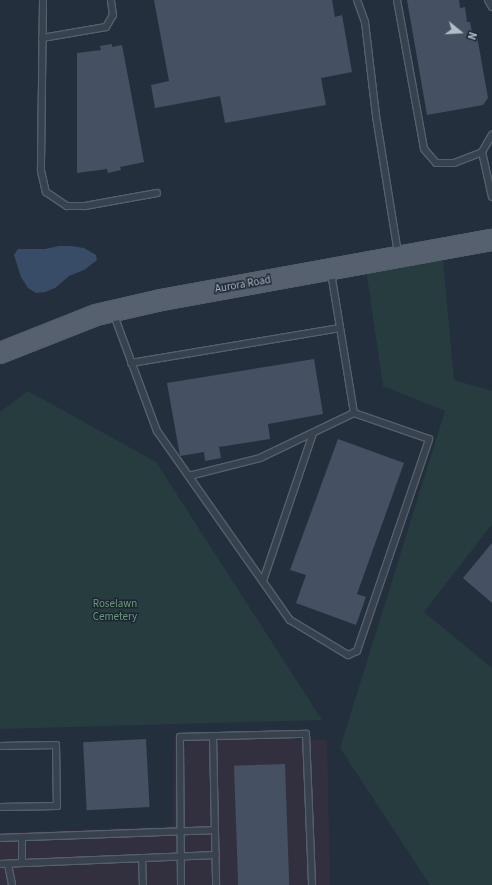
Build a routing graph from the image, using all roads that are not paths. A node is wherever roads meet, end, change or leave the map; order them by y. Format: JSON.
{"nodes":[{"id":1,"x":43,"y":0,"type":"edge"},
{"id":2,"x":111,"y":0,"type":"edge"},
{"id":3,"x":357,"y":0,"type":"edge"},
{"id":4,"x":397,"y":0,"type":"edge"},
{"id":5,"x":488,"y":0,"type":"edge"},
{"id":6,"x":492,"y":7,"type":"edge"},
{"id":7,"x":42,"y":38,"type":"junction"},
{"id":8,"x":492,"y":135,"type":"edge"},
{"id":9,"x":482,"y":152,"type":"junction"},
{"id":10,"x":156,"y":193,"type":"dead end"},
{"id":11,"x":492,"y":197,"type":"edge"},
{"id":12,"x":492,"y":240,"type":"edge"},
{"id":13,"x":399,"y":257,"type":"junction"},
{"id":14,"x":331,"y":269,"type":"junction"},
{"id":15,"x":113,"y":311,"type":"junction"},
{"id":16,"x":340,"y":328,"type":"junction"},
{"id":17,"x":0,"y":353,"type":"edge"},
{"id":18,"x":131,"y":363,"type":"junction"},
{"id":19,"x":354,"y":413,"type":"junction"},
{"id":20,"x":313,"y":433,"type":"junction"},
{"id":21,"x":189,"y":476,"type":"junction"},
{"id":22,"x":263,"y":581,"type":"junction"},
{"id":23,"x":212,"y":736,"type":"junction"},
{"id":24,"x":0,"y":746,"type":"edge"},
{"id":25,"x":0,"y":807,"type":"edge"},
{"id":26,"x":215,"y":830,"type":"junction"},
{"id":27,"x":180,"y":831,"type":"junction"},
{"id":28,"x":22,"y":837,"type":"junction"},
{"id":29,"x":0,"y":838,"type":"edge"},
{"id":30,"x":216,"y":855,"type":"junction"},
{"id":31,"x":180,"y":857,"type":"junction"},
{"id":32,"x":142,"y":858,"type":"junction"},
{"id":33,"x":22,"y":863,"type":"junction"},
{"id":34,"x":0,"y":864,"type":"edge"},
{"id":35,"x":8,"y":864,"type":"junction"},
{"id":36,"x":12,"y":885,"type":"edge"},
{"id":37,"x":142,"y":885,"type":"edge"},
{"id":38,"x":181,"y":885,"type":"edge"},
{"id":39,"x":216,"y":885,"type":"edge"},
{"id":40,"x":312,"y":885,"type":"edge"}],
"edges":[{"from":1,"to":7,"type":"lane"},
{"from":2,"to":7,"type":"lane"},
{"from":3,"to":13,"type":"lane"},
{"from":4,"to":9,"type":"lane"},
{"from":5,"to":6,"type":"lane"},
{"from":7,"to":10,"type":"lane"},
{"from":8,"to":9,"type":"lane"},
{"from":9,"to":11,"type":"lane"},
{"from":12,"to":13,"type":"main road","name":"Aurora Road"},
{"from":13,"to":14,"type":"main road","name":"Aurora Road"},
{"from":14,"to":15,"type":"main road","name":"Aurora Road"},
{"from":14,"to":16,"type":"lane"},
{"from":15,"to":17,"type":"main road","name":"Aurora Road"},
{"from":15,"to":18,"type":"lane"},
{"from":16,"to":18,"type":"lane"},
{"from":16,"to":19,"type":"lane"},
{"from":18,"to":21,"type":"lane"},
{"from":19,"to":20,"type":"lane"},
{"from":19,"to":22,"type":"lane"},
{"from":20,"to":21,"type":"lane"},
{"from":20,"to":22,"type":"lane"},
{"from":21,"to":22,"type":"lane"},
{"from":23,"to":26,"type":"lane"},
{"from":23,"to":27,"type":"lane"},
{"from":23,"to":40,"type":"lane"},
{"from":24,"to":25,"type":"lane"},
{"from":26,"to":27,"type":"lane"},
{"from":26,"to":30,"type":"lane"},
{"from":27,"to":28,"type":"lane"},
{"from":27,"to":31,"type":"lane"},
{"from":28,"to":29,"type":"lane"},
{"from":28,"to":33,"type":"lane"},
{"from":30,"to":31,"type":"lane"},
{"from":30,"to":39,"type":"lane"},
{"from":31,"to":32,"type":"lane"},
{"from":31,"to":38,"type":"lane"},
{"from":32,"to":33,"type":"lane"},
{"from":32,"to":37,"type":"lane"},
{"from":33,"to":35,"type":"lane"},
{"from":34,"to":35,"type":"lane"},
{"from":35,"to":36,"type":"lane"}]}
